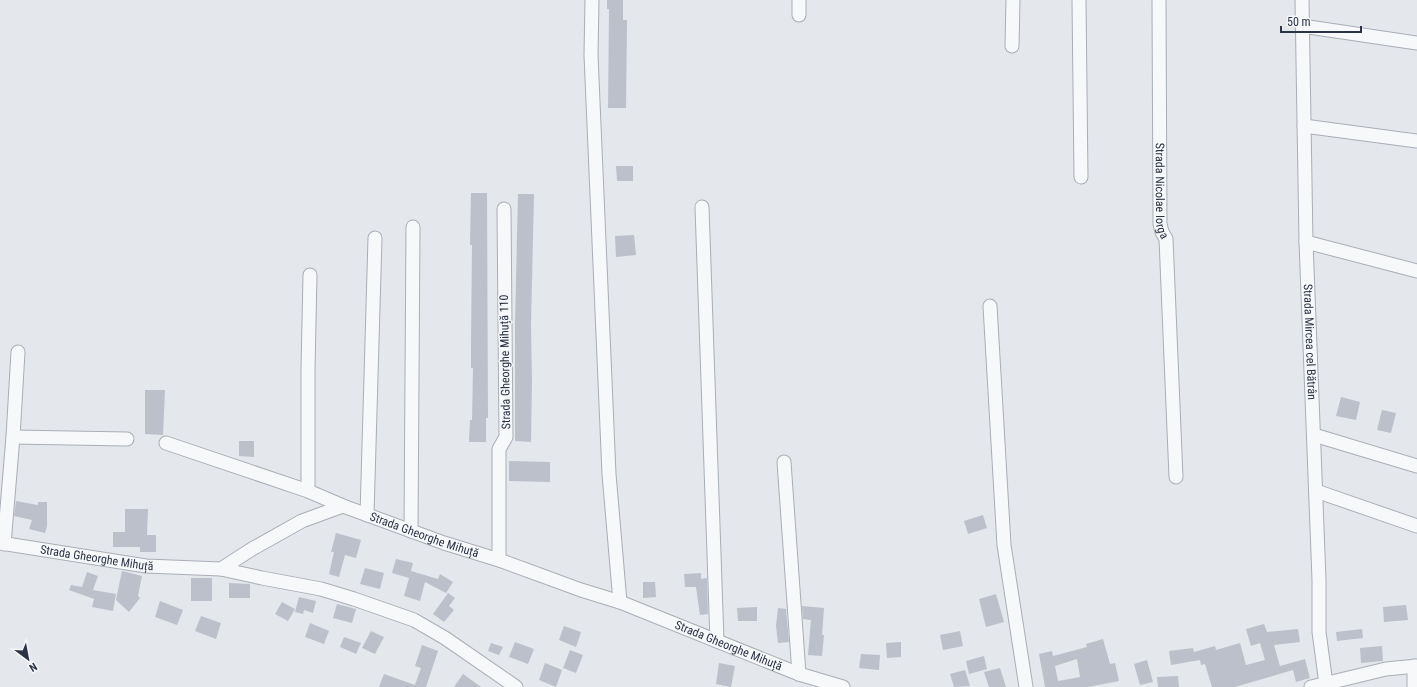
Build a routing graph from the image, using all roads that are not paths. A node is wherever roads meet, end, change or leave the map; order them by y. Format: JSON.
{"nodes":[{"id":1,"x":592,"y":0,"type":"edge"},
{"id":2,"x":799,"y":0,"type":"edge"},
{"id":3,"x":1013,"y":0,"type":"edge"},
{"id":4,"x":1079,"y":0,"type":"edge"},
{"id":5,"x":1159,"y":0,"type":"edge"},
{"id":6,"x":1302,"y":0,"type":"edge"},
{"id":7,"x":799,"y":15,"type":"dead end"},
{"id":8,"x":1302,"y":26,"type":"junction"},
{"id":9,"x":1417,"y":43,"type":"edge"},
{"id":10,"x":1012,"y":46,"type":"dead end"},
{"id":11,"x":1304,"y":126,"type":"junction"},
{"id":12,"x":1417,"y":141,"type":"edge"},
{"id":13,"x":1081,"y":177,"type":"dead end"},
{"id":14,"x":702,"y":207,"type":"dead end"},
{"id":15,"x":504,"y":209,"type":"dead end"},
{"id":16,"x":413,"y":227,"type":"dead end"},
{"id":17,"x":375,"y":238,"type":"dead end"},
{"id":18,"x":1306,"y":242,"type":"junction"},
{"id":19,"x":1417,"y":271,"type":"edge"},
{"id":20,"x":310,"y":275,"type":"dead end"},
{"id":21,"x":990,"y":306,"type":"dead end"},
{"id":22,"x":18,"y":352,"type":"dead end"},
{"id":23,"x":1314,"y":435,"type":"junction"},
{"id":24,"x":13,"y":437,"type":"junction"},
{"id":25,"x":127,"y":439,"type":"dead end"},
{"id":26,"x":166,"y":443,"type":"dead end"},
{"id":27,"x":784,"y":462,"type":"dead end"},
{"id":28,"x":1417,"y":466,"type":"edge"},
{"id":29,"x":1176,"y":477,"type":"dead end"},
{"id":30,"x":308,"y":491,"type":"junction"},
{"id":31,"x":1316,"y":491,"type":"junction"},
{"id":32,"x":343,"y":506,"type":"junction"},
{"id":33,"x":367,"y":515,"type":"junction"},
{"id":34,"x":1417,"y":526,"type":"edge"},
{"id":35,"x":411,"y":531,"type":"junction"},
{"id":36,"x":2,"y":544,"type":"edge"},
{"id":37,"x":499,"y":560,"type":"junction"},
{"id":38,"x":221,"y":569,"type":"junction"},
{"id":39,"x":620,"y":602,"type":"junction"},
{"id":40,"x":717,"y":641,"type":"junction"},
{"id":41,"x":1416,"y":666,"type":"edge"},
{"id":42,"x":799,"y":674,"type":"junction"},
{"id":43,"x":1326,"y":684,"type":"junction"},
{"id":44,"x":516,"y":687,"type":"edge"},
{"id":45,"x":843,"y":687,"type":"edge"},
{"id":46,"x":1026,"y":687,"type":"edge"},
{"id":47,"x":1311,"y":687,"type":"edge"},
{"id":48,"x":1414,"y":687,"type":"edge"}],
"edges":[{"from":1,"to":39,"type":"street"},
{"from":2,"to":7,"type":"street"},
{"from":3,"to":10,"type":"street"},
{"from":4,"to":13,"type":"street"},
{"from":5,"to":29,"type":"street","name":"Strada Nicolae Iorga"},
{"from":6,"to":8,"type":"street","name":"Strada Mircea cel Bătrân"},
{"from":8,"to":9,"type":"street"},
{"from":8,"to":11,"type":"street","name":"Strada Mircea cel Bătrân"},
{"from":11,"to":12,"type":"street"},
{"from":11,"to":18,"type":"street","name":"Strada Mircea cel Bătrân"},
{"from":14,"to":40,"type":"street"},
{"from":15,"to":37,"type":"street","name":"Strada Gheorghe Mihuță 110"},
{"from":16,"to":35,"type":"street"},
{"from":17,"to":33,"type":"street"},
{"from":18,"to":19,"type":"street"},
{"from":18,"to":23,"type":"street","name":"Strada Mircea cel Bătrân"},
{"from":20,"to":30,"type":"street"},
{"from":21,"to":46,"type":"street"},
{"from":22,"to":24,"type":"street"},
{"from":23,"to":28,"type":"street"},
{"from":23,"to":31,"type":"street","name":"Strada Mircea cel Bătrân"},
{"from":24,"to":25,"type":"street"},
{"from":24,"to":36,"type":"street"},
{"from":26,"to":30,"type":"street","name":"Strada Gheorghe Mihuță"},
{"from":27,"to":42,"type":"street"},
{"from":30,"to":32,"type":"street","name":"Strada Gheorghe Mihuță"},
{"from":31,"to":34,"type":"street"},
{"from":31,"to":43,"type":"street","name":"Strada Mircea cel Bătrân"},
{"from":32,"to":33,"type":"street","name":"Strada Gheorghe Mihuță"},
{"from":32,"to":38,"type":"street"},
{"from":33,"to":35,"type":"street","name":"Strada Gheorghe Mihuță"},
{"from":35,"to":37,"type":"street","name":"Strada Gheorghe Mihuță"},
{"from":36,"to":38,"type":"street","name":"Strada Gheorghe Mihuță"},
{"from":37,"to":39,"type":"street","name":"Strada Gheorghe Mihuță"},
{"from":38,"to":44,"type":"street","name":"Strada Gheorghe Mihuță"},
{"from":39,"to":40,"type":"street","name":"Strada Gheorghe Mihuță"},
{"from":40,"to":42,"type":"street","name":"Strada Gheorghe Mihuță"},
{"from":41,"to":43,"type":"street"},
{"from":41,"to":48,"type":"street"},
{"from":42,"to":45,"type":"street","name":"Strada Gheorghe Mihuță"},
{"from":43,"to":47,"type":"street"}]}
